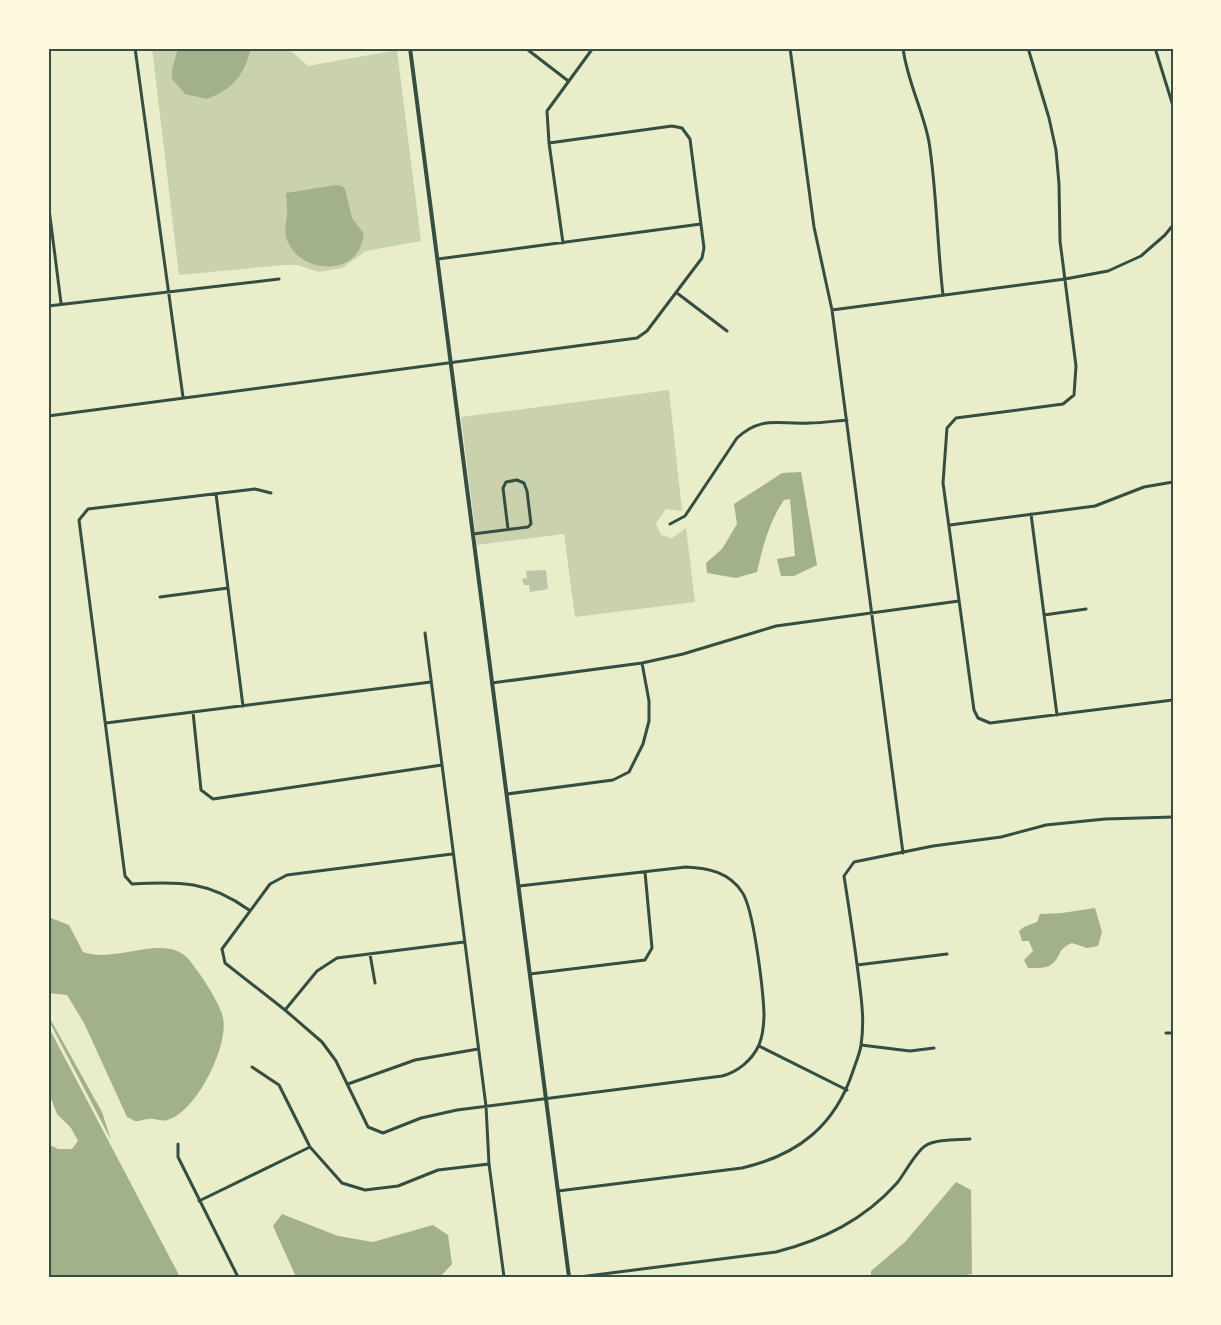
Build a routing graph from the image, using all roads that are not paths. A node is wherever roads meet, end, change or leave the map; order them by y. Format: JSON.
{"nodes":[{"id":1,"x":135,"y":48,"type":"edge"},
{"id":2,"x":410,"y":48,"type":"edge"},
{"id":3,"x":593,"y":48,"type":"edge"},
{"id":4,"x":790,"y":48,"type":"edge"},
{"id":5,"x":903,"y":48,"type":"edge"},
{"id":6,"x":1028,"y":48,"type":"edge"},
{"id":7,"x":1155,"y":48,"type":"edge"},
{"id":8,"x":528,"y":51,"type":"dead end"},
{"id":9,"x":568,"y":81,"type":"junction"},
{"id":10,"x":1173,"y":106,"type":"edge"},
{"id":11,"x":549,"y":142,"type":"junction"},
{"id":12,"x":48,"y":201,"type":"edge"},
{"id":13,"x":701,"y":224,"type":"junction"},
{"id":14,"x":1173,"y":225,"type":"edge"},
{"id":15,"x":563,"y":243,"type":"junction"},
{"id":16,"x":438,"y":259,"type":"junction"},
{"id":17,"x":279,"y":279,"type":"dead end"},
{"id":18,"x":1065,"y":279,"type":"junction"},
{"id":19,"x":169,"y":291,"type":"junction"},
{"id":20,"x":677,"y":293,"type":"junction"},
{"id":21,"x":943,"y":295,"type":"junction"},
{"id":22,"x":61,"y":304,"type":"junction"},
{"id":23,"x":48,"y":306,"type":"edge"},
{"id":24,"x":832,"y":310,"type":"junction"},
{"id":25,"x":727,"y":331,"type":"dead end"},
{"id":26,"x":451,"y":363,"type":"junction"},
{"id":27,"x":183,"y":398,"type":"junction"},
{"id":28,"x":48,"y":416,"type":"edge"},
{"id":29,"x":847,"y":420,"type":"junction"},
{"id":30,"x":1173,"y":482,"type":"edge"},
{"id":31,"x":271,"y":493,"type":"dead end"},
{"id":32,"x":216,"y":494,"type":"junction"},
{"id":33,"x":1031,"y":514,"type":"junction"},
{"id":34,"x":670,"y":524,"type":"dead end"},
{"id":35,"x":950,"y":525,"type":"junction"},
{"id":36,"x":508,"y":529,"type":"junction"},
{"id":37,"x":473,"y":534,"type":"junction"},
{"id":38,"x":228,"y":588,"type":"junction"},
{"id":39,"x":160,"y":597,"type":"dead end"},
{"id":40,"x":960,"y":601,"type":"junction"},
{"id":41,"x":1086,"y":609,"type":"dead end"},
{"id":42,"x":872,"y":612,"type":"junction"},
{"id":43,"x":1044,"y":615,"type":"junction"},
{"id":44,"x":425,"y":633,"type":"dead end"},
{"id":45,"x":642,"y":663,"type":"junction"},
{"id":46,"x":431,"y":682,"type":"junction"},
{"id":47,"x":492,"y":683,"type":"junction"},
{"id":48,"x":1173,"y":700,"type":"edge"},
{"id":49,"x":243,"y":706,"type":"junction"},
{"id":50,"x":193,"y":712,"type":"junction"},
{"id":51,"x":1057,"y":715,"type":"junction"},
{"id":52,"x":105,"y":723,"type":"junction"},
{"id":53,"x":442,"y":765,"type":"junction"},
{"id":54,"x":507,"y":794,"type":"junction"},
{"id":55,"x":1173,"y":817,"type":"edge"},
{"id":56,"x":903,"y":853,"type":"junction"},
{"id":57,"x":453,"y":854,"type":"junction"},
{"id":58,"x":645,"y":872,"type":"junction"},
{"id":59,"x":519,"y":886,"type":"junction"},
{"id":60,"x":249,"y":910,"type":"junction"},
{"id":61,"x":464,"y":942,"type":"junction"},
{"id":62,"x":370,"y":954,"type":"junction"},
{"id":63,"x":947,"y":954,"type":"dead end"},
{"id":64,"x":857,"y":964,"type":"junction"},
{"id":65,"x":530,"y":974,"type":"junction"},
{"id":66,"x":375,"y":983,"type":"dead end"},
{"id":67,"x":285,"y":1010,"type":"junction"},
{"id":68,"x":1173,"y":1032,"type":"edge"},
{"id":69,"x":1166,"y":1033,"type":"dead end"},
{"id":70,"x":861,"y":1045,"type":"junction"},
{"id":71,"x":759,"y":1046,"type":"junction"},
{"id":72,"x":934,"y":1048,"type":"dead end"},
{"id":73,"x":478,"y":1049,"type":"junction"},
{"id":74,"x":252,"y":1067,"type":"dead end"},
{"id":75,"x":348,"y":1084,"type":"junction"},
{"id":76,"x":847,"y":1090,"type":"junction"},
{"id":77,"x":546,"y":1098,"type":"junction"},
{"id":78,"x":486,"y":1106,"type":"junction"},
{"id":79,"x":970,"y":1139,"type":"dead end"},
{"id":80,"x":178,"y":1144,"type":"dead end"},
{"id":81,"x":310,"y":1147,"type":"junction"},
{"id":82,"x":489,"y":1164,"type":"junction"},
{"id":83,"x":558,"y":1191,"type":"junction"},
{"id":84,"x":199,"y":1201,"type":"junction"},
{"id":85,"x":238,"y":1277,"type":"edge"},
{"id":86,"x":504,"y":1277,"type":"edge"},
{"id":87,"x":569,"y":1277,"type":"edge"},
{"id":88,"x":579,"y":1277,"type":"edge"}],
"edges":[{"from":1,"to":19,"type":"street"},
{"from":2,"to":16,"type":"street"},
{"from":3,"to":9,"type":"street"},
{"from":4,"to":24,"type":"street"},
{"from":5,"to":21,"type":"street"},
{"from":6,"to":18,"type":"street"},
{"from":7,"to":10,"type":"street"},
{"from":8,"to":9,"type":"street"},
{"from":9,"to":11,"type":"street"},
{"from":11,"to":13,"type":"street"},
{"from":11,"to":15,"type":"street"},
{"from":12,"to":22,"type":"street"},
{"from":13,"to":15,"type":"street"},
{"from":13,"to":20,"type":"street"},
{"from":14,"to":18,"type":"street"},
{"from":15,"to":16,"type":"street"},
{"from":16,"to":26,"type":"street"},
{"from":17,"to":19,"type":"street"},
{"from":18,"to":21,"type":"street"},
{"from":18,"to":35,"type":"street"},
{"from":19,"to":22,"type":"street"},
{"from":19,"to":27,"type":"street"},
{"from":20,"to":25,"type":"street"},
{"from":20,"to":26,"type":"street"},
{"from":21,"to":24,"type":"street"},
{"from":22,"to":23,"type":"street"},
{"from":24,"to":29,"type":"street"},
{"from":26,"to":27,"type":"street"},
{"from":26,"to":37,"type":"street"},
{"from":27,"to":28,"type":"street"},
{"from":29,"to":34,"type":"street"},
{"from":29,"to":42,"type":"street"},
{"from":30,"to":33,"type":"street"},
{"from":31,"to":32,"type":"street"},
{"from":32,"to":38,"type":"street"},
{"from":32,"to":52,"type":"street"},
{"from":33,"to":35,"type":"street"},
{"from":33,"to":43,"type":"street"},
{"from":35,"to":40,"type":"street"},
{"from":36,"to":36,"type":"street"},
{"from":36,"to":37,"type":"street"},
{"from":37,"to":47,"type":"street"},
{"from":38,"to":39,"type":"street"},
{"from":38,"to":49,"type":"street"},
{"from":40,"to":42,"type":"street"},
{"from":40,"to":51,"type":"street"},
{"from":41,"to":43,"type":"street"},
{"from":42,"to":45,"type":"street"},
{"from":42,"to":56,"type":"street"},
{"from":43,"to":51,"type":"street"},
{"from":44,"to":46,"type":"street"},
{"from":45,"to":47,"type":"street"},
{"from":45,"to":54,"type":"street"},
{"from":46,"to":49,"type":"street"},
{"from":46,"to":53,"type":"street"},
{"from":47,"to":54,"type":"street"},
{"from":48,"to":51,"type":"street"},
{"from":49,"to":50,"type":"street"},
{"from":50,"to":52,"type":"street"},
{"from":50,"to":53,"type":"street"},
{"from":52,"to":60,"type":"street"},
{"from":53,"to":57,"type":"street"},
{"from":54,"to":59,"type":"street"},
{"from":55,"to":56,"type":"street"},
{"from":56,"to":64,"type":"street"},
{"from":57,"to":60,"type":"street"},
{"from":57,"to":61,"type":"street"},
{"from":58,"to":59,"type":"street"},
{"from":58,"to":65,"type":"street"},
{"from":58,"to":71,"type":"street"},
{"from":59,"to":65,"type":"street"},
{"from":60,"to":67,"type":"street"},
{"from":61,"to":62,"type":"street"},
{"from":61,"to":73,"type":"street"},
{"from":62,"to":66,"type":"street"},
{"from":62,"to":67,"type":"street"},
{"from":63,"to":64,"type":"street"},
{"from":64,"to":70,"type":"street"},
{"from":65,"to":77,"type":"street"},
{"from":67,"to":75,"type":"street"},
{"from":68,"to":69,"type":"street"},
{"from":70,"to":72,"type":"street"},
{"from":70,"to":76,"type":"street"},
{"from":71,"to":76,"type":"street"},
{"from":71,"to":77,"type":"street"},
{"from":73,"to":75,"type":"street"},
{"from":73,"to":78,"type":"street"},
{"from":74,"to":81,"type":"street"},
{"from":75,"to":78,"type":"street"},
{"from":76,"to":83,"type":"street"},
{"from":77,"to":78,"type":"street"},
{"from":77,"to":83,"type":"street"},
{"from":78,"to":82,"type":"street"},
{"from":79,"to":88,"type":"street"},
{"from":80,"to":84,"type":"street"},
{"from":81,"to":82,"type":"street"},
{"from":81,"to":84,"type":"street"},
{"from":82,"to":86,"type":"street"},
{"from":83,"to":87,"type":"street"},
{"from":84,"to":85,"type":"street"}]}
